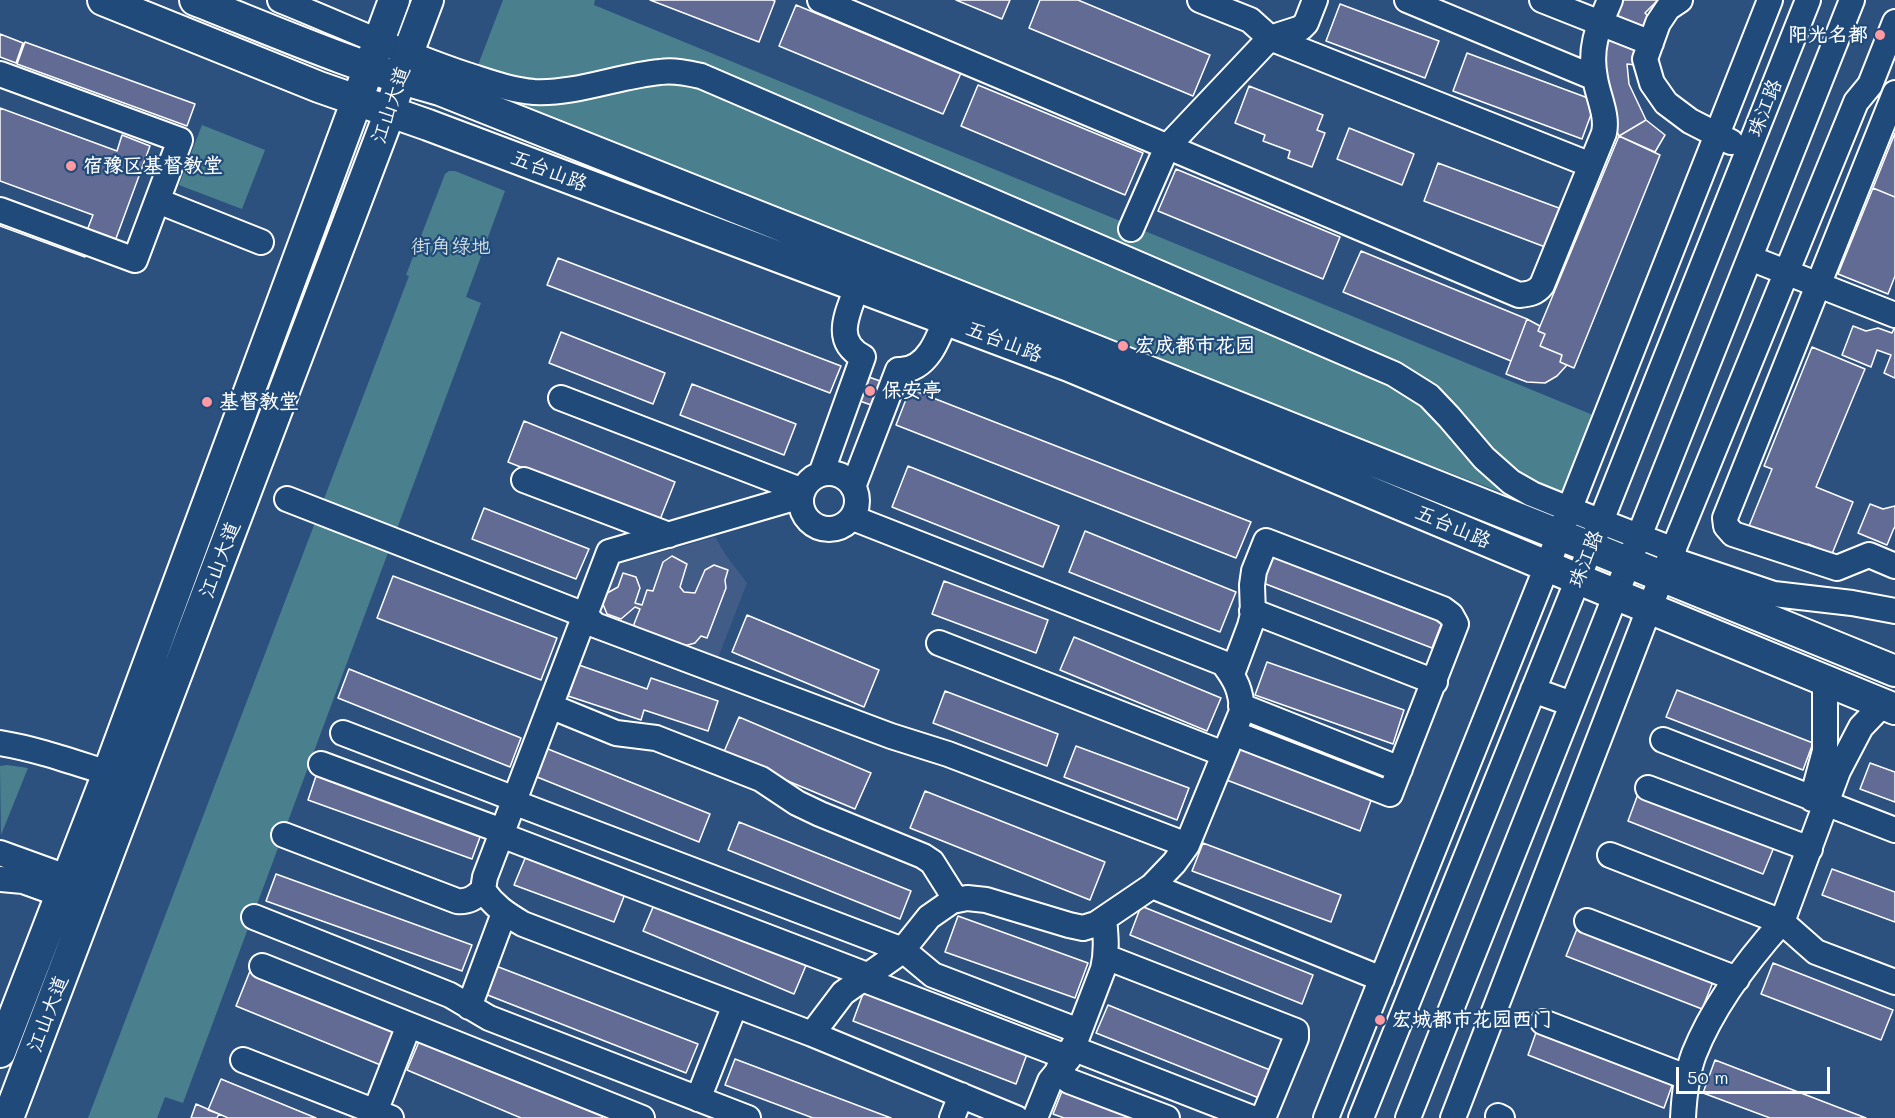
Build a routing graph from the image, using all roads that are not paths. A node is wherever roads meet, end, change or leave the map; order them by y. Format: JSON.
{"nodes":[{"id":1,"x":104,"y":0,"type":"edge"},
{"id":2,"x":195,"y":0,"type":"edge"},
{"id":3,"x":280,"y":0,"type":"edge"},
{"id":4,"x":394,"y":0,"type":"edge"},
{"id":5,"x":428,"y":0,"type":"edge"},
{"id":6,"x":820,"y":0,"type":"edge"},
{"id":7,"x":1200,"y":0,"type":"edge"},
{"id":8,"x":1315,"y":0,"type":"edge"},
{"id":9,"x":1407,"y":0,"type":"edge"},
{"id":10,"x":1542,"y":0,"type":"edge"},
{"id":11,"x":1610,"y":0,"type":"edge"},
{"id":12,"x":1680,"y":0,"type":"edge"},
{"id":13,"x":1769,"y":0,"type":"edge"},
{"id":14,"x":1852,"y":0,"type":"edge"},
{"id":15,"x":1805,"y":6,"type":"edge"},
{"id":16,"x":1895,"y":22,"type":"edge"},
{"id":17,"x":1600,"y":23,"type":"junction"},
{"id":18,"x":1270,"y":38,"type":"junction"},
{"id":19,"x":1651,"y":43,"type":"junction"},
{"id":20,"x":374,"y":54,"type":"junction"},
{"id":21,"x":405,"y":66,"type":"junction"},
{"id":22,"x":0,"y":74,"type":"edge"},
{"id":23,"x":1595,"y":78,"type":"junction"},
{"id":24,"x":1895,"y":93,"type":"edge"},
{"id":25,"x":356,"y":100,"type":"junction"},
{"id":26,"x":390,"y":112,"type":"junction"},
{"id":27,"x":1717,"y":135,"type":"junction"},
{"id":28,"x":1167,"y":147,"type":"junction"},
{"id":29,"x":1749,"y":149,"type":"junction"},
{"id":30,"x":1591,"y":165,"type":"junction"},
{"id":31,"x":158,"y":201,"type":"junction"},
{"id":32,"x":0,"y":210,"type":"edge"},
{"id":33,"x":1131,"y":229,"type":"dead end"},
{"id":34,"x":261,"y":242,"type":"dead end"},
{"id":35,"x":1750,"y":258,"type":"junction"},
{"id":36,"x":1786,"y":273,"type":"junction"},
{"id":37,"x":1818,"y":285,"type":"junction"},
{"id":38,"x":857,"y":287,"type":"junction"},
{"id":39,"x":950,"y":307,"type":"junction"},
{"id":40,"x":1895,"y":315,"type":"edge"},
{"id":41,"x":561,"y":398,"type":"dead end"},
{"id":42,"x":1632,"y":442,"type":"junction"},
{"id":43,"x":1671,"y":455,"type":"junction"},
{"id":44,"x":821,"y":474,"type":"junction"},
{"id":45,"x":524,"y":480,"type":"dead end"},
{"id":46,"x":853,"y":487,"type":"junction"},
{"id":47,"x":802,"y":494,"type":"junction"},
{"id":48,"x":287,"y":499,"type":"dead end"},
{"id":49,"x":853,"y":518,"type":"junction"},
{"id":50,"x":1564,"y":522,"type":"junction"},
{"id":51,"x":1596,"y":534,"type":"junction"},
{"id":52,"x":669,"y":535,"type":"junction"},
{"id":53,"x":1639,"y":536,"type":"junction"},
{"id":54,"x":1669,"y":562,"type":"junction"},
{"id":55,"x":1628,"y":564,"type":"junction"},
{"id":56,"x":1547,"y":566,"type":"junction"},
{"id":57,"x":1895,"y":566,"type":"edge"},
{"id":58,"x":1578,"y":579,"type":"junction"},
{"id":59,"x":1615,"y":595,"type":"junction"},
{"id":60,"x":1650,"y":609,"type":"junction"},
{"id":61,"x":1252,"y":611,"type":"junction"},
{"id":62,"x":1895,"y":611,"type":"edge"},
{"id":63,"x":585,"y":615,"type":"junction"},
{"id":64,"x":939,"y":643,"type":"dead end"},
{"id":65,"x":1895,"y":671,"type":"edge"},
{"id":66,"x":1232,"y":674,"type":"junction"},
{"id":67,"x":1825,"y":680,"type":"junction"},
{"id":68,"x":1435,"y":682,"type":"junction"},
{"id":69,"x":1533,"y":690,"type":"junction"},
{"id":70,"x":1572,"y":704,"type":"junction"},
{"id":71,"x":550,"y":706,"type":"junction"},
{"id":72,"x":1241,"y":706,"type":"junction"},
{"id":73,"x":1889,"y":706,"type":"edge"},
{"id":74,"x":343,"y":733,"type":"dead end"},
{"id":75,"x":1663,"y":740,"type":"dead end"},
{"id":76,"x":0,"y":743,"type":"edge"},
{"id":77,"x":1229,"y":743,"type":"junction"},
{"id":78,"x":321,"y":764,"type":"dead end"},
{"id":79,"x":1400,"y":769,"type":"junction"},
{"id":80,"x":108,"y":773,"type":"junction"},
{"id":81,"x":1648,"y":788,"type":"dead end"},
{"id":82,"x":514,"y":800,"type":"junction"},
{"id":83,"x":1819,"y":801,"type":"junction"},
{"id":84,"x":1895,"y":830,"type":"edge"},
{"id":85,"x":501,"y":833,"type":"junction"},
{"id":86,"x":284,"y":835,"type":"dead end"},
{"id":87,"x":1187,"y":845,"type":"junction"},
{"id":88,"x":1810,"y":849,"type":"junction"},
{"id":89,"x":0,"y":853,"type":"edge"},
{"id":90,"x":1610,"y":855,"type":"dead end"},
{"id":91,"x":0,"y":879,"type":"edge"},
{"id":92,"x":1152,"y":886,"type":"junction"},
{"id":93,"x":65,"y":887,"type":"junction"},
{"id":94,"x":483,"y":890,"type":"junction"},
{"id":95,"x":956,"y":900,"type":"junction"},
{"id":96,"x":504,"y":914,"type":"junction"},
{"id":97,"x":254,"y":918,"type":"dead end"},
{"id":98,"x":1104,"y":919,"type":"junction"},
{"id":99,"x":1587,"y":921,"type":"dead end"},
{"id":100,"x":1782,"y":922,"type":"junction"},
{"id":101,"x":903,"y":950,"type":"junction"},
{"id":102,"x":1106,"y":957,"type":"junction"},
{"id":103,"x":262,"y":966,"type":"dead end"},
{"id":104,"x":865,"y":977,"type":"junction"},
{"id":105,"x":1382,"y":979,"type":"junction"},
{"id":106,"x":1737,"y":980,"type":"junction"},
{"id":107,"x":1895,"y":982,"type":"edge"},
{"id":108,"x":735,"y":1005,"type":"junction"},
{"id":109,"x":469,"y":1007,"type":"junction"},
{"id":110,"x":1543,"y":1022,"type":"dead end"},
{"id":111,"x":409,"y":1025,"type":"junction"},
{"id":112,"x":812,"y":1034,"type":"junction"},
{"id":113,"x":0,"y":1052,"type":"edge"},
{"id":114,"x":1070,"y":1052,"type":"junction"},
{"id":115,"x":243,"y":1060,"type":"dead end"},
{"id":116,"x":1689,"y":1078,"type":"junction"},
{"id":117,"x":961,"y":1095,"type":"junction"},
{"id":118,"x":698,"y":1099,"type":"junction"},
{"id":119,"x":387,"y":1116,"type":"edge"},
{"id":120,"x":8,"y":1118,"type":"edge"},
{"id":121,"x":642,"y":1118,"type":"edge"},
{"id":122,"x":748,"y":1118,"type":"edge"},
{"id":123,"x":952,"y":1118,"type":"edge"},
{"id":124,"x":1016,"y":1118,"type":"edge"},
{"id":125,"x":1035,"y":1118,"type":"edge"},
{"id":126,"x":1167,"y":1118,"type":"edge"},
{"id":127,"x":1252,"y":1118,"type":"edge"},
{"id":128,"x":1263,"y":1118,"type":"edge"},
{"id":129,"x":1326,"y":1118,"type":"edge"},
{"id":130,"x":1361,"y":1118,"type":"edge"},
{"id":131,"x":1408,"y":1118,"type":"edge"},
{"id":132,"x":1453,"y":1118,"type":"edge"},
{"id":133,"x":1683,"y":1118,"type":"edge"}],
"edges":[{"from":1,"to":25,"type":"main road","name":"五台山路"},
{"from":2,"to":20,"type":"main road","name":"五台山路"},
{"from":3,"to":20,"type":"street"},
{"from":4,"to":20,"type":"main road","name":"江山大道"},
{"from":5,"to":21,"type":"main road","name":"江山大道"},
{"from":6,"to":28,"type":"street"},
{"from":7,"to":18,"type":"street"},
{"from":8,"to":18,"type":"street"},
{"from":9,"to":23,"type":"street"},
{"from":10,"to":17,"type":"street"},
{"from":11,"to":17,"type":"street"},
{"from":12,"to":19,"type":"street"},
{"from":13,"to":15,"type":"street"},
{"from":13,"to":27,"type":"street"},
{"from":14,"to":35,"type":"street","name":"珠江路"},
{"from":15,"to":29,"type":"street","name":"珠江路"},
{"from":16,"to":36,"type":"street"},
{"from":17,"to":19,"type":"street"},
{"from":17,"to":23,"type":"street"},
{"from":18,"to":28,"type":"street"},
{"from":18,"to":30,"type":"street"},
{"from":19,"to":27,"type":"street"},
{"from":20,"to":21,"type":"main road","name":"五台山路"},
{"from":20,"to":25,"type":"main road","name":"江山大道"},
{"from":21,"to":26,"type":"main road","name":"江山大道"},
{"from":21,"to":39,"type":"main road","name":"五台山路"},
{"from":21,"to":50,"type":"street"},
{"from":22,"to":31,"type":"street"},
{"from":23,"to":30,"type":"street"},
{"from":24,"to":37,"type":"street"},
{"from":25,"to":26,"type":"main road","name":"五台山路"},
{"from":25,"to":80,"type":"main road","name":"江山大道"},
{"from":26,"to":38,"type":"main road","name":"五台山路"},
{"from":26,"to":120,"type":"main road","name":"江山大道"},
{"from":27,"to":29,"type":"street"},
{"from":27,"to":50,"type":"street"},
{"from":28,"to":30,"type":"street"},
{"from":28,"to":33,"type":"street"},
{"from":29,"to":42,"type":"street","name":"珠江路"},
{"from":31,"to":32,"type":"street"},
{"from":31,"to":34,"type":"street"},
{"from":35,"to":36,"type":"street"},
{"from":35,"to":43,"type":"street","name":"珠江路"},
{"from":36,"to":37,"type":"street"},
{"from":36,"to":54,"type":"street"},
{"from":37,"to":40,"type":"street"},
{"from":37,"to":57,"type":"street"},
{"from":38,"to":39,"type":"main road","name":"五台山路"},
{"from":38,"to":44,"type":"street"},
{"from":39,"to":46,"type":"street"},
{"from":39,"to":50,"type":"main road","name":"五台山路"},
{"from":39,"to":56,"type":"main road","name":"五台山路"},
{"from":41,"to":47,"type":"street"},
{"from":42,"to":43,"type":"street"},
{"from":42,"to":51,"type":"street","name":"珠江路"},
{"from":43,"to":53,"type":"street","name":"珠江路"},
{"from":44,"to":46,"type":"street"},
{"from":44,"to":47,"type":"street"},
{"from":45,"to":52,"type":"street"},
{"from":46,"to":49,"type":"street"},
{"from":47,"to":49,"type":"street"},
{"from":47,"to":52,"type":"street"},
{"from":48,"to":63,"type":"street"},
{"from":49,"to":66,"type":"street"},
{"from":50,"to":51,"type":"main road","name":"五台山路"},
{"from":50,"to":56,"type":"street"},
{"from":51,"to":53,"type":"street"},
{"from":51,"to":55,"type":"main road","name":"五台山路"},
{"from":51,"to":58,"type":"street","name":"珠江路"},
{"from":52,"to":63,"type":"street"},
{"from":53,"to":54,"type":"street"},
{"from":53,"to":55,"type":"street","name":"珠江路"},
{"from":54,"to":55,"type":"main road","name":"五台山路"},
{"from":54,"to":60,"type":"street"},
{"from":54,"to":62,"type":"street"},
{"from":54,"to":65,"type":"main road","name":"五台山路"},
{"from":55,"to":59,"type":"street","name":"珠江路"},
{"from":56,"to":58,"type":"main road","name":"五台山路"},
{"from":56,"to":105,"type":"street"},
{"from":58,"to":59,"type":"main road","name":"五台山路"},
{"from":58,"to":69,"type":"street","name":"珠江路"},
{"from":59,"to":60,"type":"main road","name":"五台山路"},
{"from":59,"to":70,"type":"street","name":"珠江路"},
{"from":60,"to":67,"type":"main road","name":"五台山路"},
{"from":60,"to":132,"type":"street"},
{"from":61,"to":66,"type":"street"},
{"from":61,"to":68,"type":"street"},
{"from":61,"to":68,"type":"street"},
{"from":63,"to":71,"type":"street"},
{"from":63,"to":87,"type":"street"},
{"from":64,"to":77,"type":"street"},
{"from":66,"to":72,"type":"street"},
{"from":67,"to":73,"type":"main road","name":"五台山路"},
{"from":67,"to":83,"type":"street"},
{"from":68,"to":79,"type":"street"},
{"from":69,"to":70,"type":"street"},
{"from":69,"to":130,"type":"street","name":"珠江路"},
{"from":70,"to":131,"type":"street","name":"珠江路"},
{"from":71,"to":82,"type":"street"},
{"from":71,"to":95,"type":"street"},
{"from":72,"to":77,"type":"street"},
{"from":72,"to":79,"type":"street"},
{"from":73,"to":83,"type":"street"},
{"from":74,"to":82,"type":"street"},
{"from":75,"to":83,"type":"street"},
{"from":76,"to":80,"type":"street"},
{"from":77,"to":79,"type":"street"},
{"from":77,"to":87,"type":"street"},
{"from":78,"to":85,"type":"street"},
{"from":80,"to":93,"type":"main road","name":"江山大道"},
{"from":81,"to":88,"type":"street"},
{"from":82,"to":85,"type":"street"},
{"from":82,"to":101,"type":"street"},
{"from":83,"to":84,"type":"street"},
{"from":83,"to":88,"type":"street"},
{"from":85,"to":94,"type":"street"},
{"from":85,"to":104,"type":"street"},
{"from":86,"to":94,"type":"street"},
{"from":87,"to":92,"type":"street"},
{"from":88,"to":100,"type":"street"},
{"from":89,"to":93,"type":"street"},
{"from":90,"to":100,"type":"street"},
{"from":91,"to":93,"type":"street"},
{"from":92,"to":98,"type":"street"},
{"from":92,"to":105,"type":"street"},
{"from":93,"to":113,"type":"main road","name":"江山大道"},
{"from":94,"to":96,"type":"street"},
{"from":95,"to":98,"type":"street"},
{"from":95,"to":101,"type":"street"},
{"from":96,"to":108,"type":"street"},
{"from":96,"to":109,"type":"street"},
{"from":97,"to":109,"type":"street"},
{"from":98,"to":102,"type":"street"},
{"from":99,"to":106,"type":"street"},
{"from":100,"to":106,"type":"street"},
{"from":100,"to":107,"type":"street"},
{"from":101,"to":104,"type":"street"},
{"from":101,"to":114,"type":"street"},
{"from":102,"to":114,"type":"street"},
{"from":102,"to":128,"type":"street"},
{"from":103,"to":111,"type":"street"},
{"from":104,"to":112,"type":"street"},
{"from":104,"to":114,"type":"street"},
{"from":105,"to":129,"type":"street"},
{"from":106,"to":116,"type":"street"},
{"from":108,"to":112,"type":"street"},
{"from":108,"to":118,"type":"street"},
{"from":109,"to":118,"type":"street"},
{"from":110,"to":116,"type":"street"},
{"from":111,"to":119,"type":"street"},
{"from":111,"to":121,"type":"street"},
{"from":112,"to":117,"type":"street"},
{"from":114,"to":125,"type":"street"},
{"from":114,"to":126,"type":"street"},
{"from":114,"to":127,"type":"street"},
{"from":115,"to":119,"type":"street"},
{"from":116,"to":133,"type":"street"},
{"from":117,"to":123,"type":"street"},
{"from":117,"to":124,"type":"street"},
{"from":118,"to":122,"type":"street"}]}
